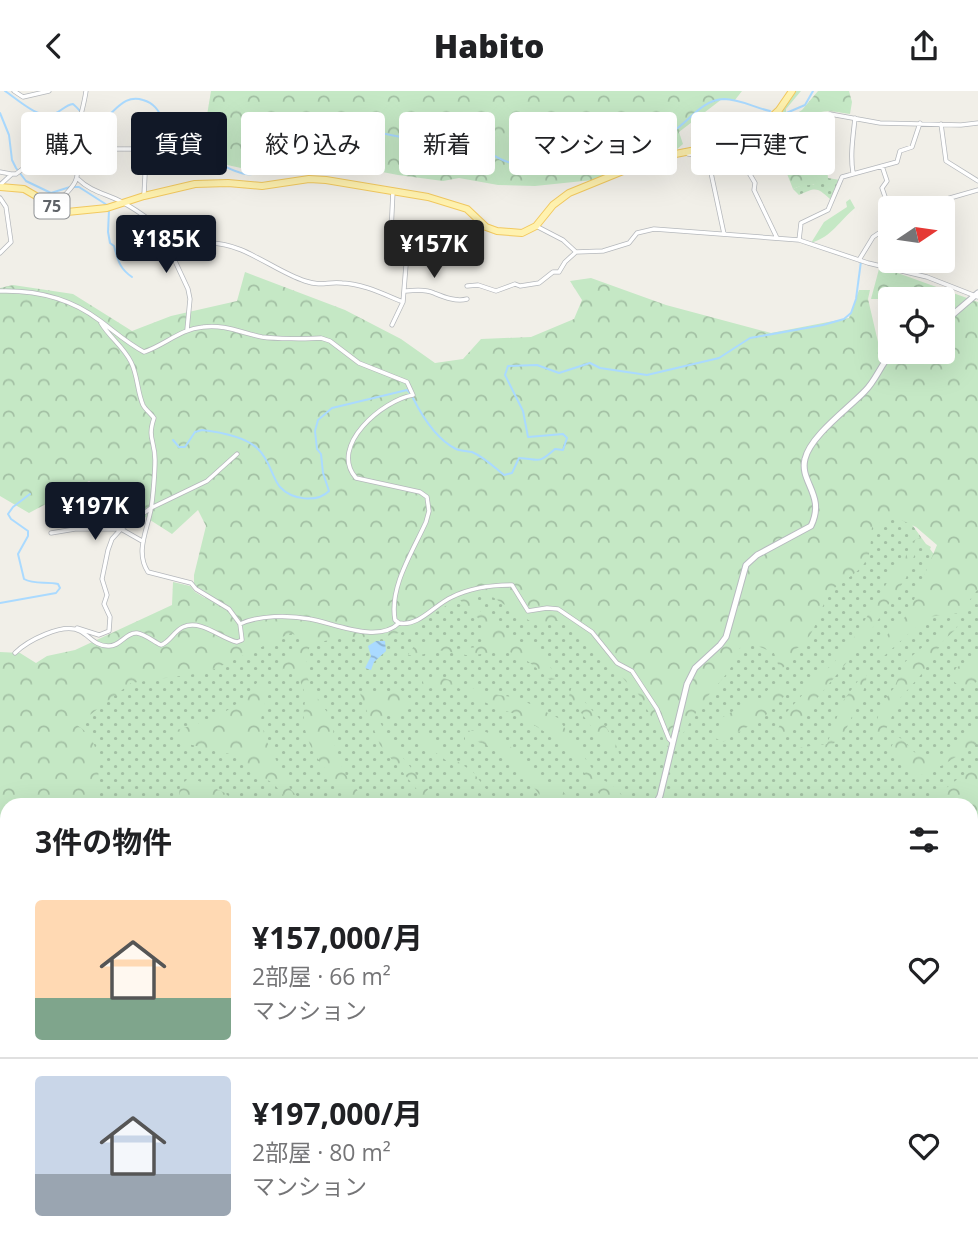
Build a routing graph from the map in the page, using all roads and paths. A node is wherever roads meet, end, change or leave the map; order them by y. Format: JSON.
{"nodes":[{"id":1,"x":14,"y":91,"type":"edge"},
{"id":2,"x":49,"y":91,"type":"edge"},
{"id":3,"x":79,"y":91,"type":"edge"},
{"id":4,"x":86,"y":91,"type":"edge"},
{"id":5,"x":792,"y":91,"type":"edge"},
{"id":6,"x":85,"y":97,"type":"junction"},
{"id":7,"x":82,"y":112,"type":"edge"},
{"id":8,"x":776,"y":112,"type":"edge"},
{"id":9,"x":835,"y":115,"type":"edge"},
{"id":10,"x":855,"y":118,"type":"junction"},
{"id":11,"x":920,"y":123,"type":"junction"},
{"id":12,"x":978,"y":123,"type":"edge"},
{"id":13,"x":941,"y":124,"type":"junction"},
{"id":14,"x":117,"y":149,"type":"edge"},
{"id":15,"x":691,"y":150,"type":"edge"},
{"id":16,"x":685,"y":152,"type":"junction"},
{"id":17,"x":691,"y":155,"type":"edge"},
{"id":18,"x":882,"y":166,"type":"junction"},
{"id":19,"x":21,"y":170,"type":"edge"},
{"id":20,"x":0,"y":171,"type":"edge"},
{"id":21,"x":16,"y":173,"type":"junction"},
{"id":22,"x":853,"y":173,"type":"junction"},
{"id":23,"x":77,"y":175,"type":"edge"},
{"id":24,"x":711,"y":175,"type":"edge"},
{"id":25,"x":750,"y":175,"type":"edge"},
{"id":26,"x":77,"y":181,"type":"junction"},
{"id":27,"x":978,"y":181,"type":"edge"},
{"id":28,"x":0,"y":186,"type":"edge"},
{"id":29,"x":978,"y":190,"type":"edge"},
{"id":30,"x":393,"y":191,"type":"junction"},
{"id":31,"x":144,"y":196,"type":"junction"},
{"id":32,"x":885,"y":196,"type":"edge"},
{"id":33,"x":956,"y":196,"type":"edge"},
{"id":34,"x":0,"y":198,"type":"edge"},
{"id":35,"x":124,"y":203,"type":"junction"},
{"id":36,"x":53,"y":206,"type":"junction"},
{"id":37,"x":157,"y":225,"type":"junction"},
{"id":38,"x":536,"y":226,"type":"junction"},
{"id":39,"x":724,"y":234,"type":"junction"},
{"id":40,"x":878,"y":234,"type":"edge"},
{"id":41,"x":777,"y":238,"type":"junction"},
{"id":42,"x":799,"y":240,"type":"junction"},
{"id":43,"x":576,"y":252,"type":"junction"},
{"id":44,"x":0,"y":253,"type":"edge"},
{"id":45,"x":861,"y":260,"type":"junction"},
{"id":46,"x":467,"y":286,"type":"dead end"},
{"id":47,"x":0,"y":291,"type":"edge"},
{"id":48,"x":406,"y":291,"type":"junction"},
{"id":49,"x":977,"y":295,"type":"edge"},
{"id":50,"x":467,"y":299,"type":"dead end"},
{"id":51,"x":403,"y":302,"type":"junction"},
{"id":52,"x":955,"y":313,"type":"edge"},
{"id":53,"x":98,"y":319,"type":"junction"},
{"id":54,"x":391,"y":325,"type":"dead end"},
{"id":55,"x":187,"y":330,"type":"junction"},
{"id":56,"x":882,"y":364,"type":"edge"},
{"id":57,"x":237,"y":454,"type":"dead end"},
{"id":58,"x":151,"y":508,"type":"junction"},
{"id":59,"x":121,"y":529,"type":"junction"},
{"id":60,"x":51,"y":533,"type":"dead end"},
{"id":61,"x":142,"y":541,"type":"junction"},
{"id":62,"x":399,"y":623,"type":"junction"},
{"id":63,"x":240,"y":624,"type":"junction"},
{"id":64,"x":71,"y":628,"type":"junction"},
{"id":65,"x":15,"y":653,"type":"dead end"},
{"id":66,"x":673,"y":743,"type":"junction"},
{"id":67,"x":658,"y":798,"type":"edge"}],
"edges":[{"from":1,"to":2,"type":"street"},
{"from":3,"to":6,"type":"street"},
{"from":4,"to":6,"type":"street"},
{"from":5,"to":8,"type":"main road"},
{"from":6,"to":7,"type":"street"},
{"from":9,"to":10,"type":"street"},
{"from":10,"to":11,"type":"street"},
{"from":10,"to":22,"type":"street"},
{"from":11,"to":13,"type":"street"},
{"from":11,"to":18,"type":"street"},
{"from":12,"to":13,"type":"street"},
{"from":13,"to":27,"type":"street"},
{"from":14,"to":31,"type":"street"},
{"from":15,"to":16,"type":"main road"},
{"from":16,"to":17,"type":"street"},
{"from":16,"to":38,"type":"main road"},
{"from":18,"to":22,"type":"street"},
{"from":18,"to":32,"type":"street"},
{"from":19,"to":21,"type":"street"},
{"from":20,"to":21,"type":"street"},
{"from":21,"to":28,"type":"street"},
{"from":22,"to":42,"type":"street"},
{"from":23,"to":26,"type":"street"},
{"from":24,"to":39,"type":"street"},
{"from":25,"to":41,"type":"street"},
{"from":26,"to":35,"type":"street"},
{"from":26,"to":36,"type":"street"},
{"from":28,"to":36,"type":"main road","number":"75"},
{"from":29,"to":33,"type":"street"},
{"from":30,"to":31,"type":"main road","number":"75"},
{"from":30,"to":38,"type":"main road","number":"75"},
{"from":30,"to":48,"type":"street"},
{"from":31,"to":35,"type":"main road","number":"75"},
{"from":34,"to":44,"type":"street"},
{"from":35,"to":36,"type":"main road","number":"75"},
{"from":35,"to":37,"type":"street"},
{"from":37,"to":51,"type":"street"},
{"from":37,"to":55,"type":"street"},
{"from":38,"to":43,"type":"street"},
{"from":39,"to":41,"type":"street"},
{"from":39,"to":43,"type":"street"},
{"from":40,"to":45,"type":"street"},
{"from":41,"to":42,"type":"street"},
{"from":42,"to":45,"type":"street"},
{"from":43,"to":46,"type":"street"},
{"from":45,"to":49,"type":"street"},
{"from":47,"to":53,"type":"street"},
{"from":48,"to":50,"type":"street"},
{"from":48,"to":51,"type":"street"},
{"from":49,"to":52,"type":"main road"},
{"from":51,"to":54,"type":"street"},
{"from":53,"to":55,"type":"street"},
{"from":53,"to":58,"type":"street"},
{"from":55,"to":62,"type":"street"},
{"from":56,"to":66,"type":"main road"},
{"from":57,"to":58,"type":"street"},
{"from":58,"to":59,"type":"street"},
{"from":58,"to":61,"type":"street"},
{"from":59,"to":60,"type":"street"},
{"from":59,"to":61,"type":"street"},
{"from":59,"to":64,"type":"street"},
{"from":61,"to":63,"type":"street"},
{"from":62,"to":63,"type":"street"},
{"from":62,"to":66,"type":"street"},
{"from":63,"to":64,"type":"street"},
{"from":64,"to":65,"type":"street"},
{"from":66,"to":67,"type":"main road"}]}
